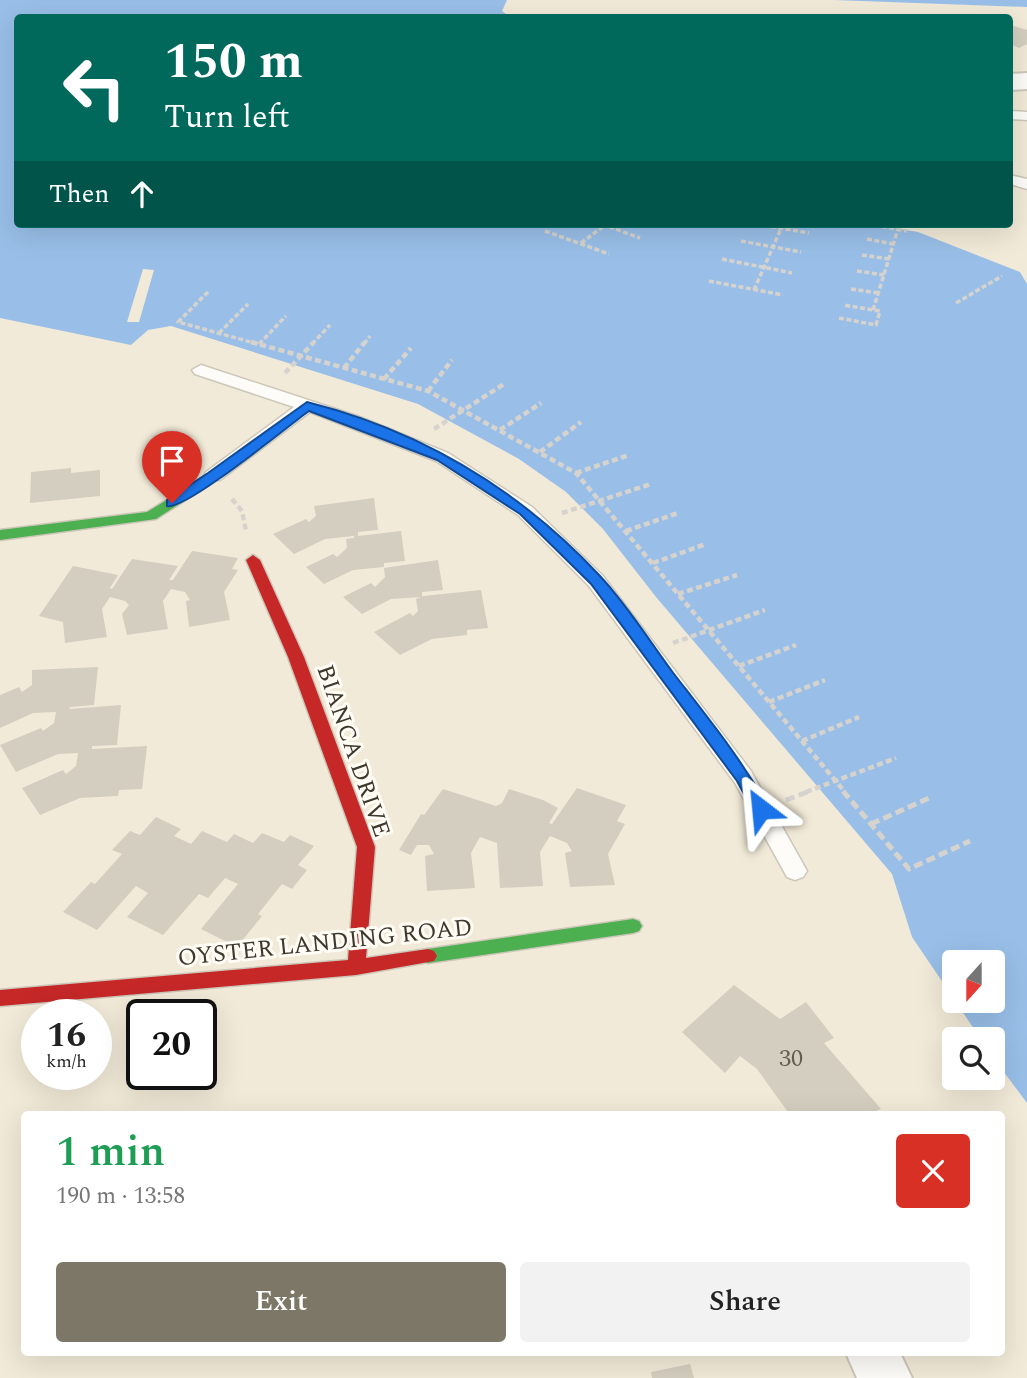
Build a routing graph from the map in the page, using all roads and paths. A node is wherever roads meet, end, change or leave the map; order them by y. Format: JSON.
{"nodes":[{"id":1,"x":599,"y":228,"type":"edge"},
{"id":2,"x":615,"y":228,"type":"edge"},
{"id":3,"x":781,"y":228,"type":"edge"},
{"id":4,"x":789,"y":228,"type":"edge"},
{"id":5,"x":892,"y":228,"type":"edge"},
{"id":6,"x":898,"y":229,"type":"junction"},
{"id":7,"x":545,"y":230,"type":"dead end"},
{"id":8,"x":907,"y":231,"type":"dead end"},
{"id":9,"x":808,"y":233,"type":"dead end"},
{"id":10,"x":640,"y":237,"type":"dead end"},
{"id":11,"x":867,"y":239,"type":"dead end"},
{"id":12,"x":741,"y":241,"type":"dead end"},
{"id":13,"x":581,"y":244,"type":"junction"},
{"id":14,"x":893,"y":244,"type":"junction"},
{"id":15,"x":773,"y":247,"type":"junction"},
{"id":16,"x":801,"y":253,"type":"dead end"},
{"id":17,"x":609,"y":254,"type":"dead end"},
{"id":18,"x":862,"y":255,"type":"dead end"},
{"id":19,"x":722,"y":259,"type":"dead end"},
{"id":20,"x":888,"y":260,"type":"junction"},
{"id":21,"x":764,"y":267,"type":"junction"},
{"id":22,"x":857,"y":271,"type":"dead end"},
{"id":23,"x":792,"y":273,"type":"dead end"},
{"id":24,"x":884,"y":275,"type":"junction"},
{"id":25,"x":1002,"y":276,"type":"dead end"},
{"id":26,"x":709,"y":281,"type":"dead end"},
{"id":27,"x":851,"y":289,"type":"dead end"},
{"id":28,"x":754,"y":290,"type":"junction"},
{"id":29,"x":878,"y":293,"type":"junction"},
{"id":30,"x":783,"y":295,"type":"dead end"},
{"id":31,"x":956,"y":303,"type":"dead end"},
{"id":32,"x":248,"y":304,"type":"dead end"},
{"id":33,"x":844,"y":305,"type":"dead end"},
{"id":34,"x":873,"y":310,"type":"junction"},
{"id":35,"x":286,"y":316,"type":"dead end"},
{"id":36,"x":839,"y":318,"type":"dead end"},
{"id":37,"x":330,"y":325,"type":"dead end"},
{"id":38,"x":219,"y":333,"type":"dead end"},
{"id":39,"x":370,"y":336,"type":"dead end"},
{"id":40,"x":258,"y":344,"type":"dead end"},
{"id":41,"x":411,"y":348,"type":"dead end"},
{"id":42,"x":300,"y":356,"type":"dead end"},
{"id":43,"x":453,"y":360,"type":"dead end"},
{"id":44,"x":344,"y":368,"type":"dead end"},
{"id":45,"x":201,"y":370,"type":"dead end"},
{"id":46,"x":384,"y":379,"type":"dead end"},
{"id":47,"x":504,"y":384,"type":"dead end"},
{"id":48,"x":428,"y":391,"type":"dead end"},
{"id":49,"x":541,"y":402,"type":"dead end"},
{"id":50,"x":307,"y":406,"type":"junction"},
{"id":51,"x":461,"y":410,"type":"dead end"},
{"id":52,"x":581,"y":422,"type":"dead end"},
{"id":53,"x":499,"y":430,"type":"dead end"},
{"id":54,"x":540,"y":452,"type":"dead end"},
{"id":55,"x":629,"y":455,"type":"dead end"},
{"id":56,"x":576,"y":473,"type":"dead end"},
{"id":57,"x":213,"y":476,"type":"junction"},
{"id":58,"x":651,"y":484,"type":"dead end"},
{"id":59,"x":678,"y":513,"type":"dead end"},
{"id":60,"x":536,"y":522,"type":"junction"},
{"id":61,"x":625,"y":531,"type":"dead end"},
{"id":62,"x":0,"y":535,"type":"edge"},
{"id":63,"x":706,"y":544,"type":"dead end"},
{"id":64,"x":253,"y":560,"type":"joint"},
{"id":65,"x":653,"y":564,"type":"dead end"},
{"id":66,"x":737,"y":575,"type":"dead end"},
{"id":67,"x":678,"y":594,"type":"dead end"},
{"id":68,"x":765,"y":610,"type":"dead end"},
{"id":69,"x":796,"y":645,"type":"dead end"},
{"id":70,"x":649,"y":651,"type":"junction"},
{"id":71,"x":739,"y":666,"type":"dead end"},
{"id":72,"x":825,"y":680,"type":"dead end"},
{"id":73,"x":769,"y":702,"type":"dead end"},
{"id":74,"x":859,"y":717,"type":"dead end"},
{"id":75,"x":802,"y":741,"type":"dead end"},
{"id":76,"x":896,"y":758,"type":"dead end"},
{"id":77,"x":929,"y":798,"type":"dead end"},
{"id":78,"x":761,"y":809,"type":"junction"},
{"id":79,"x":871,"y":824,"type":"dead end"},
{"id":80,"x":795,"y":872,"type":"dead end"},
{"id":81,"x":633,"y":926,"type":"dead end"},
{"id":82,"x":356,"y":967,"type":"junction"},
{"id":83,"x":0,"y":998,"type":"edge"},
{"id":84,"x":874,"y":1356,"type":"edge"},
{"id":85,"x":885,"y":1378,"type":"edge"}],
"edges":[{"from":1,"to":13,"type":"path"},
{"from":2,"to":10,"type":"path"},
{"from":3,"to":15,"type":"path"},
{"from":4,"to":9,"type":"path"},
{"from":5,"to":6,"type":"path"},
{"from":6,"to":8,"type":"path"},
{"from":6,"to":14,"type":"path"},
{"from":7,"to":13,"type":"path"},
{"from":11,"to":14,"type":"path"},
{"from":12,"to":15,"type":"path"},
{"from":13,"to":17,"type":"path"},
{"from":14,"to":20,"type":"path"},
{"from":15,"to":16,"type":"path"},
{"from":15,"to":21,"type":"path"},
{"from":18,"to":20,"type":"path"},
{"from":19,"to":21,"type":"path"},
{"from":20,"to":24,"type":"path"},
{"from":21,"to":23,"type":"path"},
{"from":21,"to":28,"type":"path"},
{"from":22,"to":24,"type":"path"},
{"from":24,"to":29,"type":"path"},
{"from":25,"to":31,"type":"path"},
{"from":26,"to":28,"type":"path"},
{"from":27,"to":29,"type":"path"},
{"from":28,"to":30,"type":"path"},
{"from":29,"to":34,"type":"path"},
{"from":32,"to":38,"type":"path"},
{"from":33,"to":34,"type":"path"},
{"from":34,"to":36,"type":"path"},
{"from":35,"to":40,"type":"path"},
{"from":37,"to":42,"type":"path"},
{"from":39,"to":44,"type":"path"},
{"from":41,"to":46,"type":"path"},
{"from":43,"to":48,"type":"path"},
{"from":45,"to":50,"type":"lane"},
{"from":47,"to":51,"type":"path"},
{"from":49,"to":53,"type":"path"},
{"from":50,"to":57,"type":"lane"},
{"from":50,"to":60,"type":"lane"},
{"from":52,"to":54,"type":"path"},
{"from":55,"to":56,"type":"path"},
{"from":57,"to":62,"type":"street"},
{"from":57,"to":64,"type":"path"},
{"from":58,"to":60,"type":"path"},
{"from":59,"to":61,"type":"path"},
{"from":60,"to":70,"type":"lane"},
{"from":63,"to":65,"type":"path"},
{"from":64,"to":82,"type":"street","name":"BIANCA DRIVE"},
{"from":66,"to":67,"type":"path"},
{"from":68,"to":70,"type":"path"},
{"from":69,"to":71,"type":"path"},
{"from":70,"to":78,"type":"lane"},
{"from":72,"to":73,"type":"path"},
{"from":74,"to":75,"type":"path"},
{"from":76,"to":78,"type":"path"},
{"from":77,"to":79,"type":"path"},
{"from":78,"to":80,"type":"lane"},
{"from":81,"to":82,"type":"street","name":"OYSTER LANDING ROAD"},
{"from":82,"to":83,"type":"street","name":"OYSTER LANDING ROAD"},
{"from":84,"to":85,"type":"street"}]}
